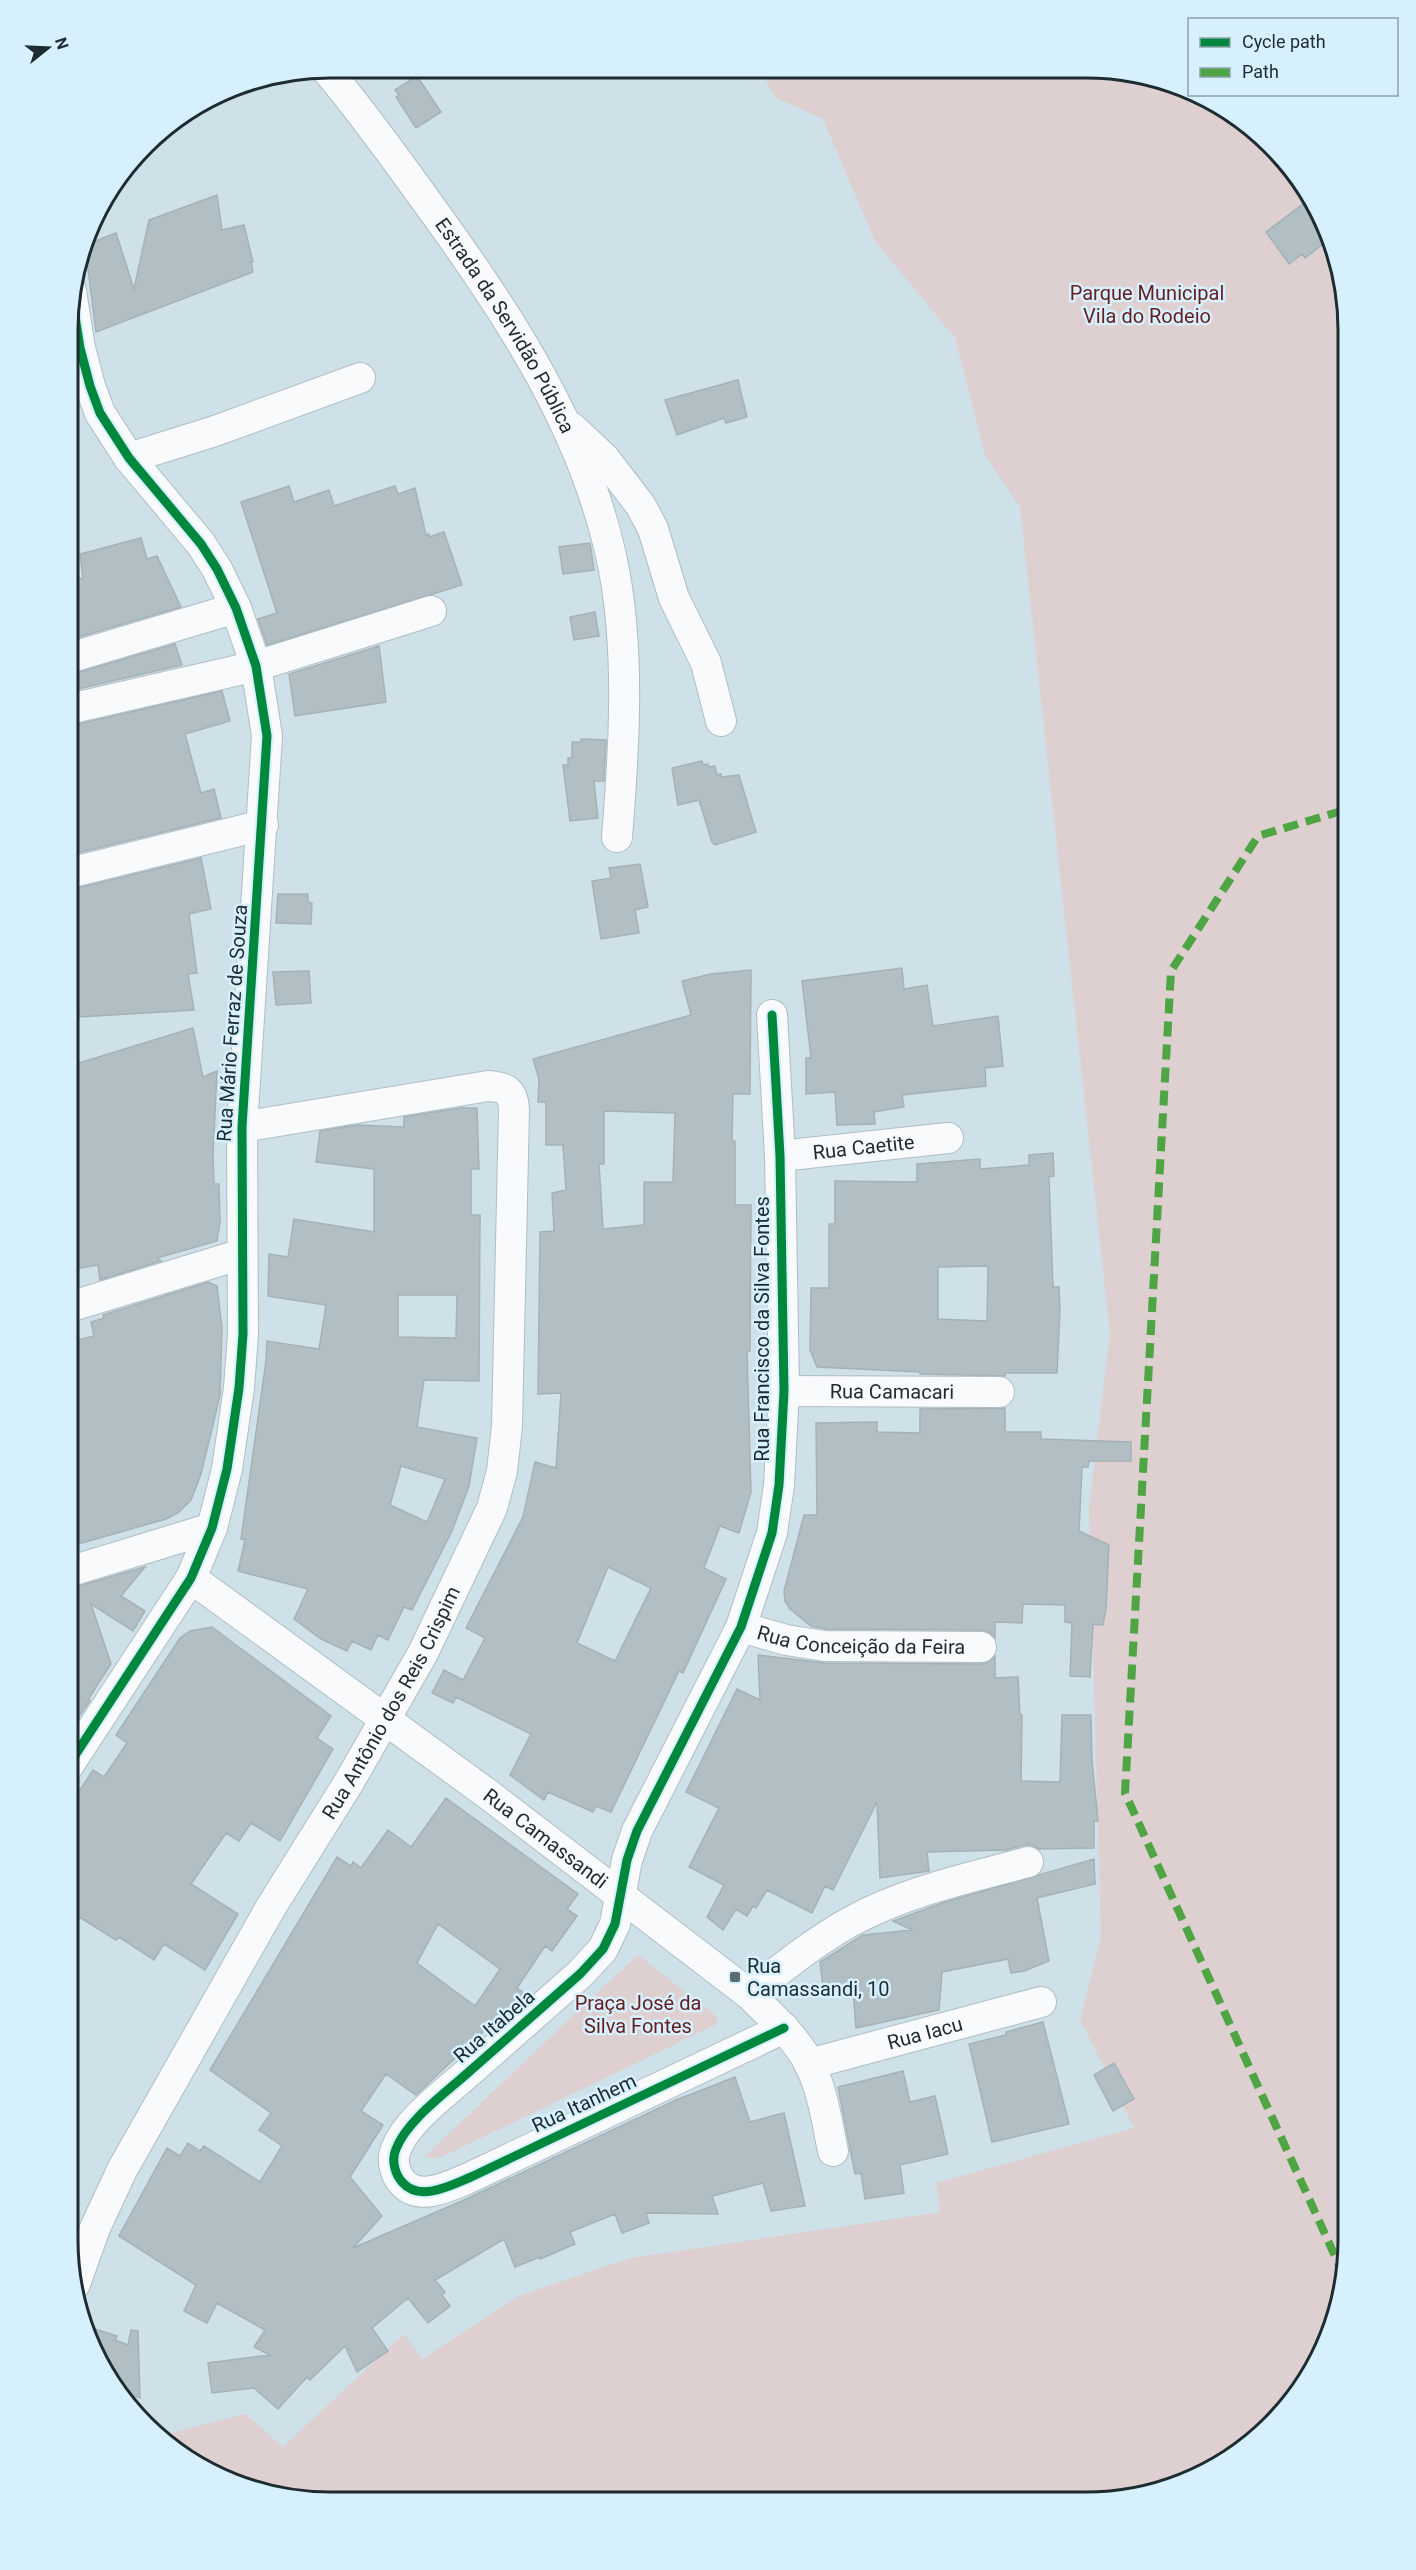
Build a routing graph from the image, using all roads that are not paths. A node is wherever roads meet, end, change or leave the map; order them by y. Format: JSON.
{"nodes":[{"id":1,"x":332,"y":78,"type":"edge"},
{"id":2,"x":78,"y":335,"type":"edge"},
{"id":3,"x":360,"y":378,"type":"dead end"},
{"id":4,"x":567,"y":425,"type":"junction"},
{"id":5,"x":129,"y":458,"type":"junction"},
{"id":6,"x":236,"y":608,"type":"junction"},
{"id":7,"x":431,"y":611,"type":"dead end"},
{"id":8,"x":78,"y":655,"type":"edge"},
{"id":9,"x":255,"y":666,"type":"junction"},
{"id":10,"x":78,"y":707,"type":"edge"},
{"id":11,"x":721,"y":721,"type":"dead end"},
{"id":12,"x":263,"y":825,"type":"junction"},
{"id":13,"x":617,"y":837,"type":"dead end"},
{"id":14,"x":78,"y":871,"type":"edge"},
{"id":15,"x":772,"y":1015,"type":"dead end"},
{"id":16,"x":242,"y":1126,"type":"junction"},
{"id":17,"x":948,"y":1138,"type":"dead end"},
{"id":18,"x":780,"y":1155,"type":"junction"},
{"id":19,"x":242,"y":1254,"type":"junction"},
{"id":20,"x":78,"y":1304,"type":"edge"},
{"id":21,"x":784,"y":1391,"type":"junction"},
{"id":22,"x":999,"y":1392,"type":"dead end"},
{"id":23,"x":212,"y":1528,"type":"junction"},
{"id":24,"x":78,"y":1569,"type":"edge"},
{"id":25,"x":191,"y":1578,"type":"junction"},
{"id":26,"x":741,"y":1627,"type":"junction"},
{"id":27,"x":981,"y":1647,"type":"dead end"},
{"id":28,"x":385,"y":1719,"type":"junction"},
{"id":29,"x":78,"y":1751,"type":"edge"},
{"id":30,"x":1028,"y":1862,"type":"dead end"},
{"id":31,"x":622,"y":1898,"type":"junction"},
{"id":32,"x":749,"y":1994,"type":"junction"},
{"id":33,"x":1041,"y":2002,"type":"dead end"},
{"id":34,"x":784,"y":2028,"type":"junction"},
{"id":35,"x":809,"y":2064,"type":"junction"},
{"id":36,"x":833,"y":2151,"type":"dead end"},
{"id":37,"x":398,"y":2179,"type":"joint"},
{"id":38,"x":80,"y":2270,"type":"edge"}],
"edges":[{"from":1,"to":4,"type":"street","name":"Estrada da Servidão Pública"},
{"from":2,"to":5,"type":"street","name":"Rua Mário Ferraz de Souza"},
{"from":3,"to":5,"type":"street"},
{"from":4,"to":11,"type":"street","name":"Estrada da Servidão Pública"},
{"from":4,"to":13,"type":"street"},
{"from":5,"to":6,"type":"street","name":"Rua Mário Ferraz de Souza"},
{"from":6,"to":8,"type":"street"},
{"from":6,"to":9,"type":"street","name":"Rua Mário Ferraz de Souza"},
{"from":7,"to":9,"type":"street"},
{"from":9,"to":10,"type":"street"},
{"from":9,"to":12,"type":"street","name":"Rua Mário Ferraz de Souza"},
{"from":12,"to":14,"type":"street"},
{"from":12,"to":16,"type":"street","name":"Rua Mário Ferraz de Souza"},
{"from":15,"to":18,"type":"street","name":"Rua Francisco da Silva Fontes"},
{"from":16,"to":19,"type":"street","name":"Rua Mário Ferraz de Souza"},
{"from":16,"to":28,"type":"street","name":"Rua Antônio dos Reis Crispim"},
{"from":17,"to":18,"type":"street","name":"Rua Caetite"},
{"from":18,"to":21,"type":"street","name":"Rua Francisco da Silva Fontes"},
{"from":19,"to":20,"type":"street"},
{"from":19,"to":23,"type":"street","name":"Rua Mário Ferraz de Souza"},
{"from":21,"to":22,"type":"street","name":"Rua Camacari"},
{"from":21,"to":26,"type":"street","name":"Rua Francisco da Silva Fontes"},
{"from":23,"to":24,"type":"street"},
{"from":23,"to":25,"type":"street","name":"Rua Mário Ferraz de Souza"},
{"from":25,"to":28,"type":"street","name":"Rua Camassandi"},
{"from":25,"to":29,"type":"street","name":"Rua Mário Ferraz de Souza"},
{"from":26,"to":27,"type":"street","name":"Rua Conceição da Feira"},
{"from":26,"to":31,"type":"street","name":"Rua Francisco da Silva Fontes"},
{"from":28,"to":31,"type":"street","name":"Rua Camassandi"},
{"from":28,"to":38,"type":"street","name":"Rua Antônio dos Reis Crispim"},
{"from":30,"to":32,"type":"street"},
{"from":31,"to":32,"type":"street","name":"Rua Camassandi"},
{"from":31,"to":37,"type":"street","name":"Rua Itabela"},
{"from":32,"to":34,"type":"street","name":"Rua Camassandi"},
{"from":33,"to":35,"type":"street","name":"Rua Iacu"},
{"from":34,"to":35,"type":"street","name":"Rua Camassandi"},
{"from":34,"to":37,"type":"street","name":"Rua Itanhem"},
{"from":35,"to":36,"type":"street","name":"Rua Camassandi"}]}
